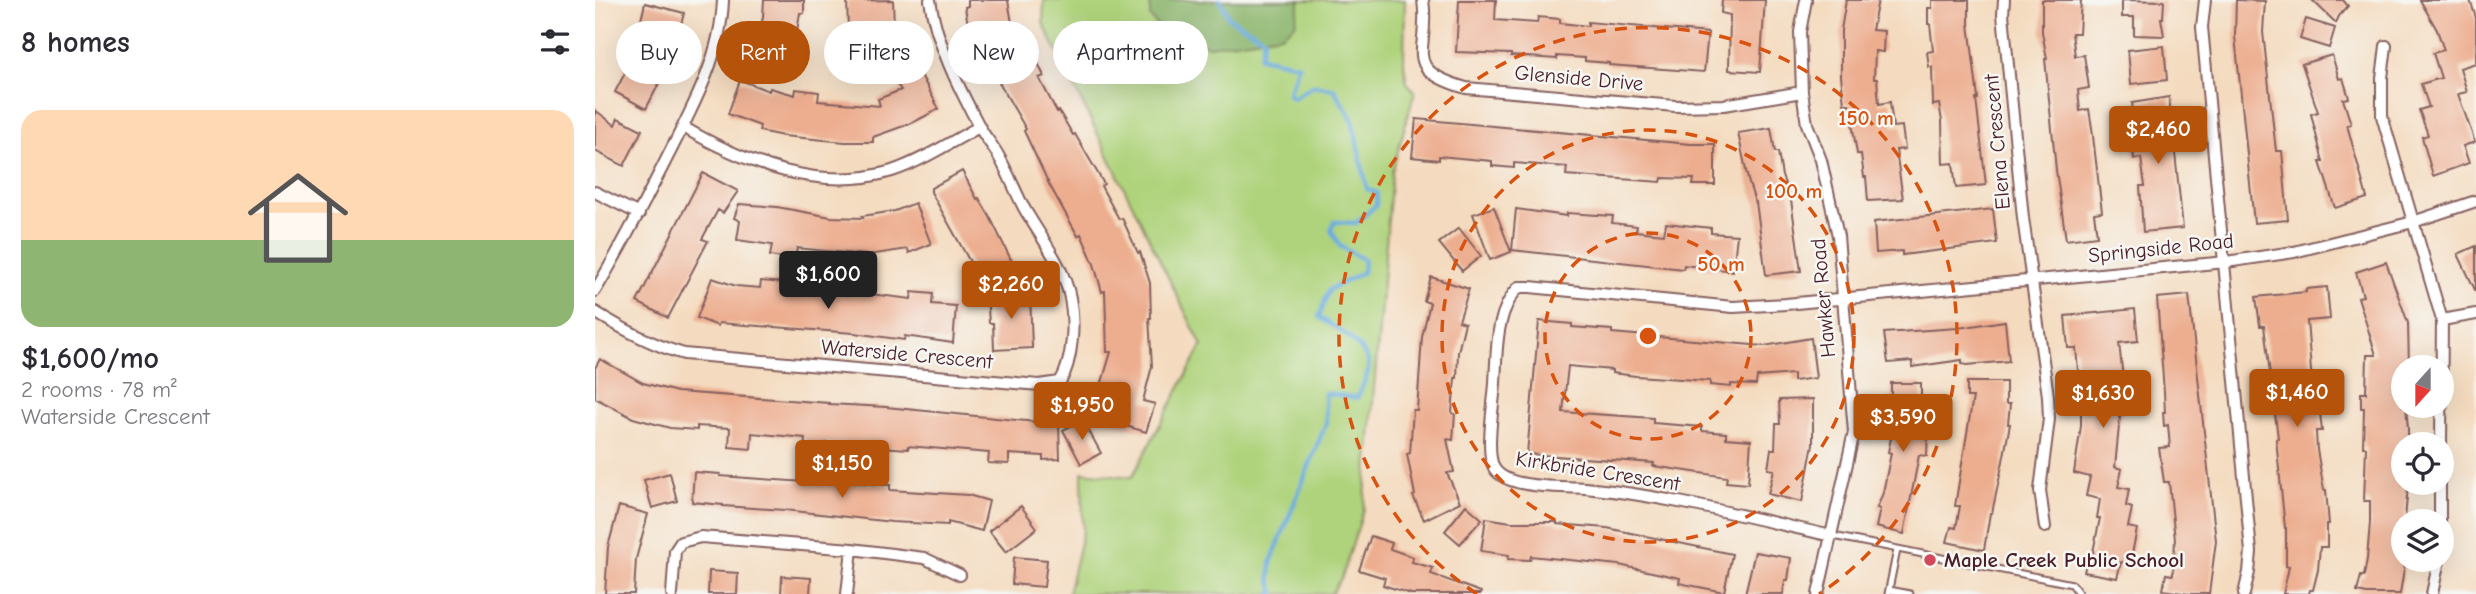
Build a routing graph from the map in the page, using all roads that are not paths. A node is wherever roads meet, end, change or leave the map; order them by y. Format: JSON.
{"nodes":[{"id":1,"x":723,"y":0,"type":"edge"},
{"id":2,"x":930,"y":0,"type":"edge"},
{"id":3,"x":1423,"y":0,"type":"edge"},
{"id":4,"x":1807,"y":0,"type":"edge"},
{"id":5,"x":2004,"y":0,"type":"edge"},
{"id":6,"x":2205,"y":0,"type":"edge"},
{"id":7,"x":2386,"y":46,"type":"dead end"},
{"id":8,"x":1802,"y":93,"type":"junction"},
{"id":9,"x":683,"y":127,"type":"junction"},
{"id":10,"x":979,"y":127,"type":"junction"},
{"id":11,"x":595,"y":192,"type":"edge"},
{"id":12,"x":2476,"y":201,"type":"edge"},
{"id":13,"x":639,"y":214,"type":"junction"},
{"id":14,"x":2413,"y":222,"type":"junction"},
{"id":15,"x":2226,"y":262,"type":"junction"},
{"id":16,"x":2031,"y":281,"type":"junction"},
{"id":17,"x":595,"y":291,"type":"edge"},
{"id":18,"x":1844,"y":298,"type":"junction"},
{"id":19,"x":595,"y":312,"type":"edge"},
{"id":20,"x":2476,"y":314,"type":"edge"},
{"id":21,"x":2442,"y":320,"type":"junction"},
{"id":22,"x":2441,"y":432,"type":"edge"},
{"id":23,"x":2046,"y":527,"type":"dead end"},
{"id":24,"x":1832,"y":536,"type":"junction"},
{"id":25,"x":852,"y":549,"type":"junction"},
{"id":26,"x":1897,"y":550,"type":"junction"},
{"id":27,"x":2437,"y":572,"type":"edge"},
{"id":28,"x":960,"y":575,"type":"dead end"},
{"id":29,"x":1889,"y":592,"type":"edge"},
{"id":30,"x":672,"y":594,"type":"edge"},
{"id":31,"x":847,"y":594,"type":"edge"},
{"id":32,"x":1818,"y":594,"type":"edge"},
{"id":33,"x":1910,"y":594,"type":"edge"},
{"id":34,"x":2079,"y":594,"type":"edge"},
{"id":35,"x":2243,"y":594,"type":"edge"},
{"id":36,"x":2432,"y":594,"type":"edge"}],
"edges":[{"from":1,"to":9,"type":"street"},
{"from":2,"to":10,"type":"street","name":"Waterside Crescent"},
{"from":3,"to":8,"type":"street","name":"Glenside Drive"},
{"from":4,"to":8,"type":"street","name":"Hawker Road"},
{"from":5,"to":16,"type":"street","name":"Elena Crescent"},
{"from":6,"to":15,"type":"street"},
{"from":7,"to":14,"type":"street"},
{"from":8,"to":18,"type":"street","name":"Hawker Road"},
{"from":9,"to":10,"type":"street"},
{"from":9,"to":13,"type":"street"},
{"from":10,"to":19,"type":"street","name":"Waterside Crescent"},
{"from":11,"to":13,"type":"street"},
{"from":12,"to":14,"type":"street","name":"Springside Road"},
{"from":13,"to":17,"type":"street"},
{"from":14,"to":15,"type":"street","name":"Springside Road"},
{"from":14,"to":21,"type":"street"},
{"from":15,"to":16,"type":"street","name":"Springside Road"},
{"from":15,"to":35,"type":"street"},
{"from":16,"to":18,"type":"street","name":"Springside Road"},
{"from":16,"to":23,"type":"street","name":"Elena Crescent"},
{"from":18,"to":24,"type":"street","name":"Hawker Road"},
{"from":18,"to":24,"type":"street","name":"Kirkbride Crescent"},
{"from":20,"to":21,"type":"street"},
{"from":21,"to":22,"type":"street"},
{"from":24,"to":26,"type":"lane"},
{"from":24,"to":32,"type":"street","name":"Hawker Road"},
{"from":25,"to":28,"type":"street"},
{"from":25,"to":30,"type":"street"},
{"from":25,"to":31,"type":"street"},
{"from":26,"to":29,"type":"lane"},
{"from":26,"to":34,"type":"lane"},
{"from":27,"to":36,"type":"street"},
{"from":29,"to":33,"type":"lane"}]}
